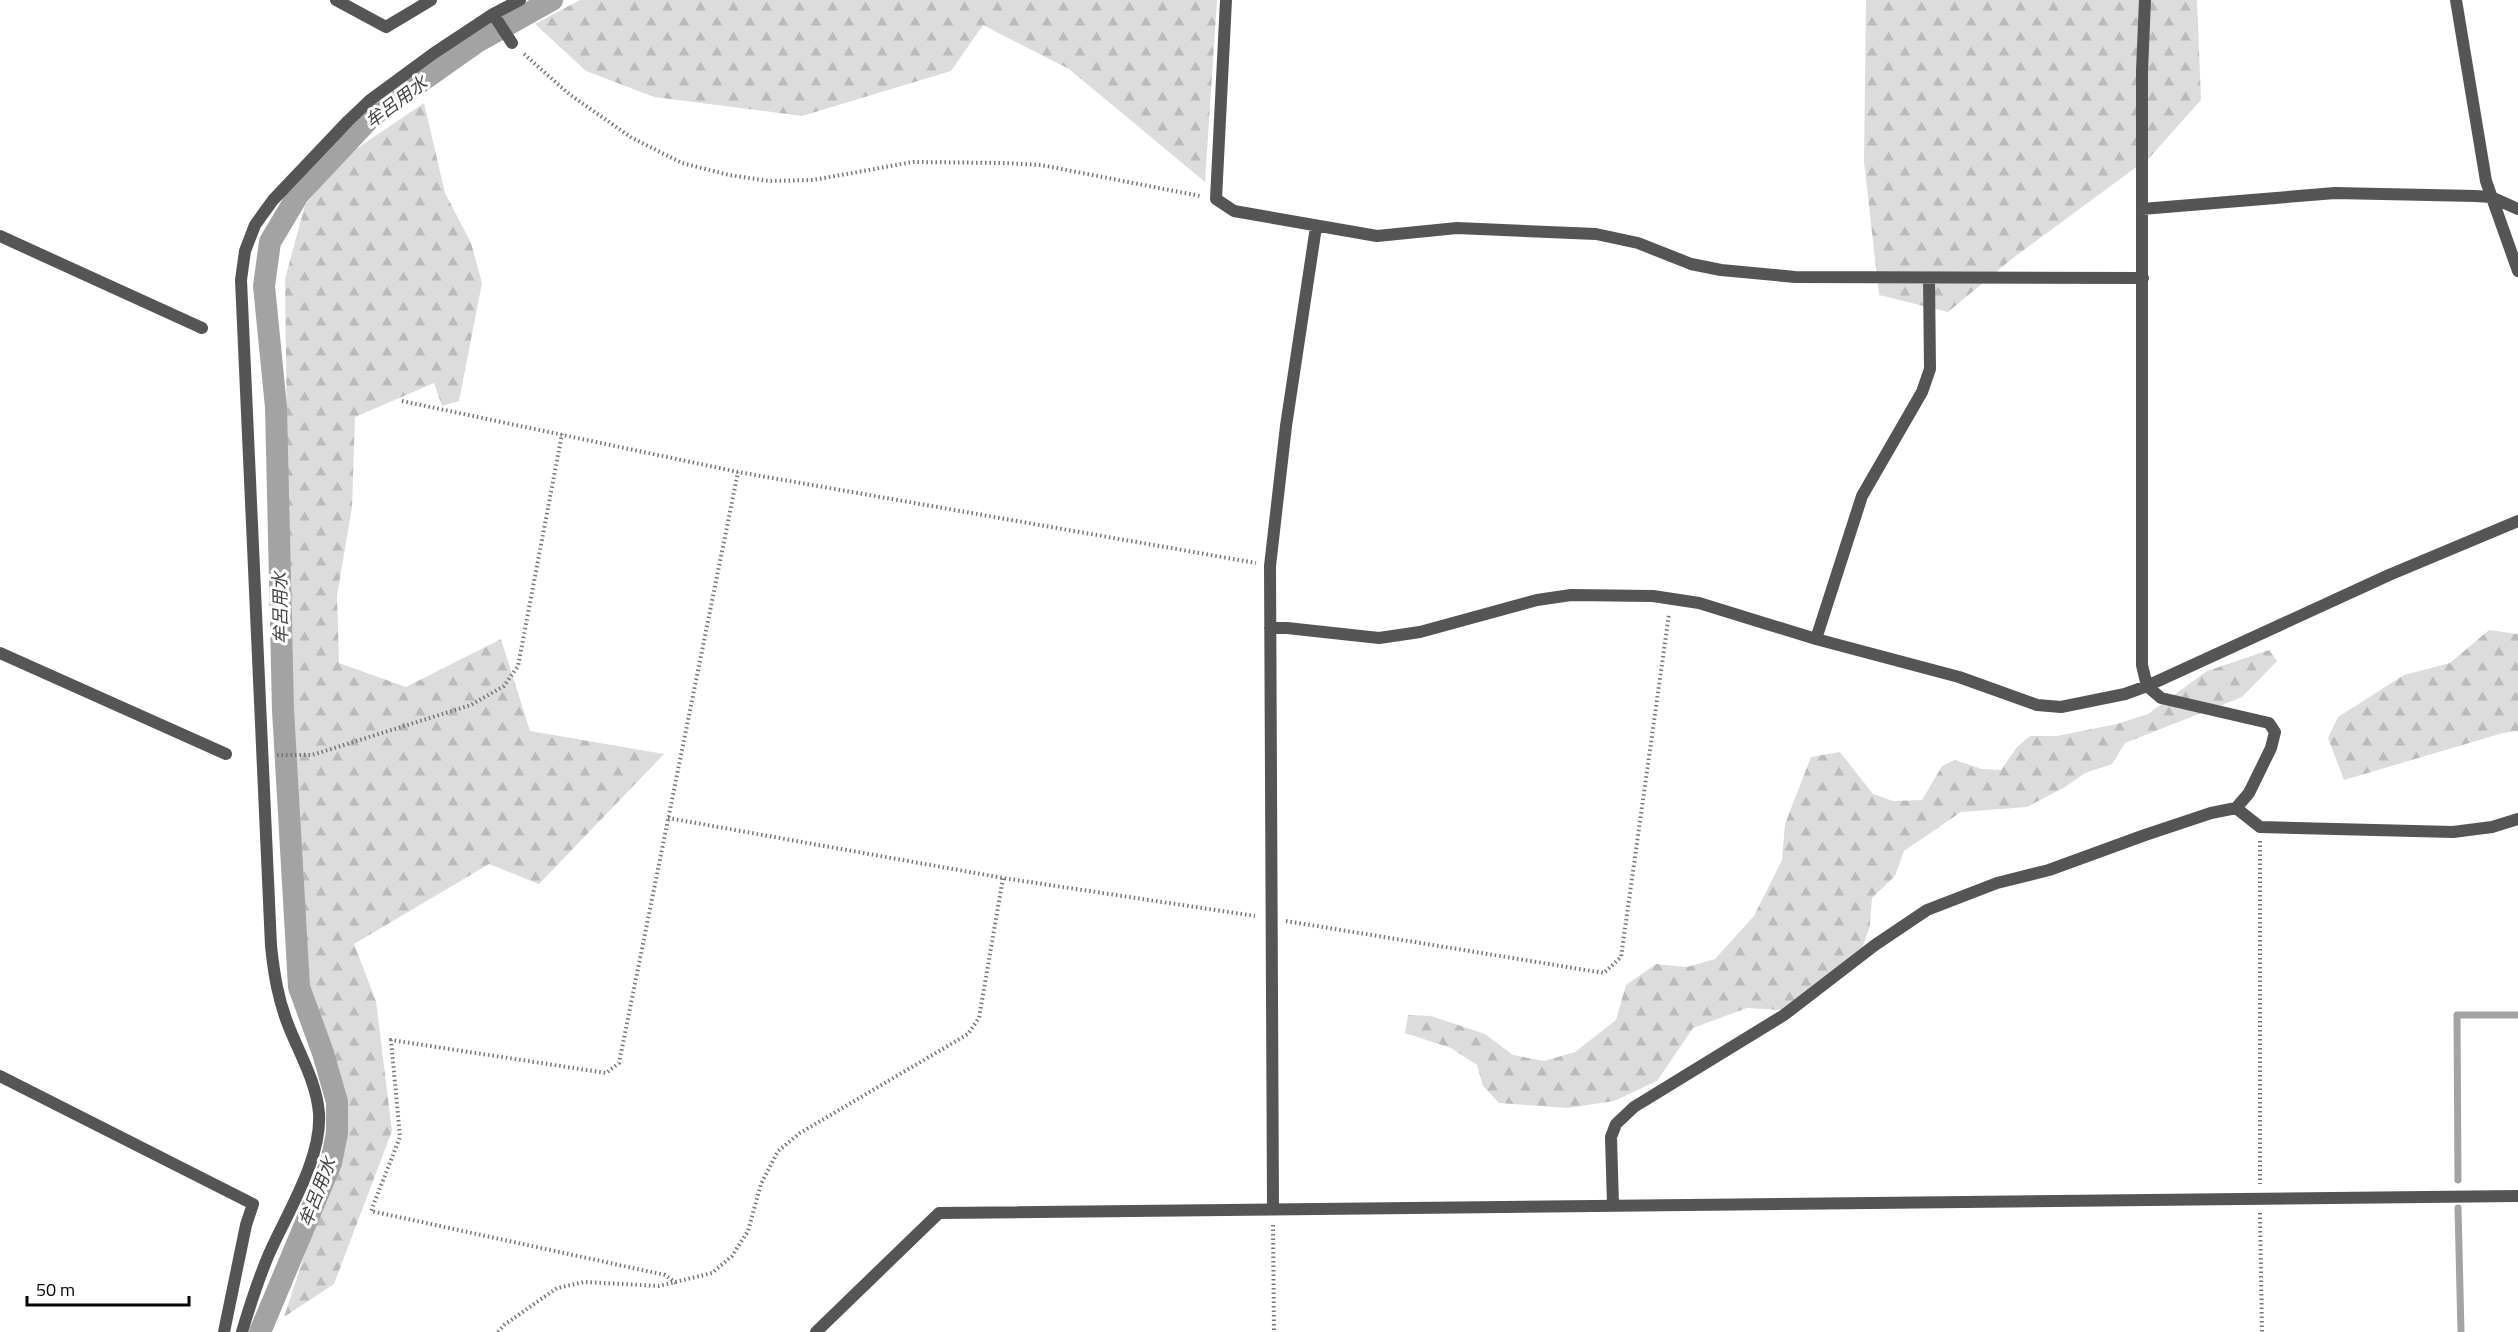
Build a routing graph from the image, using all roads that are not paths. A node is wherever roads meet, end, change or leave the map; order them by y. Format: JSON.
{"nodes":[{"id":1,"x":336,"y":0,"type":"edge"},
{"id":2,"x":431,"y":0,"type":"edge"},
{"id":3,"x":520,"y":0,"type":"edge"},
{"id":4,"x":1226,"y":0,"type":"edge"},
{"id":5,"x":2145,"y":0,"type":"edge"},
{"id":6,"x":2456,"y":0,"type":"edge"},
{"id":7,"x":495,"y":17,"type":"junction"},
{"id":8,"x":512,"y":43,"type":"road end"},
{"id":9,"x":2491,"y":197,"type":"junction"},
{"id":10,"x":2142,"y":209,"type":"junction"},
{"id":11,"x":2518,"y":209,"type":"edge"},
{"id":12,"x":1316,"y":227,"type":"junction"},
{"id":13,"x":0,"y":236,"type":"edge"},
{"id":14,"x":2518,"y":271,"type":"edge"},
{"id":15,"x":2143,"y":278,"type":"junction"},
{"id":16,"x":1929,"y":279,"type":"junction"},
{"id":17,"x":202,"y":328,"type":"dead end"},
{"id":18,"x":2518,"y":521,"type":"edge"},
{"id":19,"x":1270,"y":628,"type":"junction"},
{"id":20,"x":1816,"y":639,"type":"junction"},
{"id":21,"x":0,"y":653,"type":"edge"},
{"id":22,"x":2147,"y":686,"type":"junction"},
{"id":23,"x":226,"y":754,"type":"dead end"},
{"id":24,"x":2236,"y":808,"type":"junction"},
{"id":25,"x":2518,"y":819,"type":"edge"},
{"id":26,"x":0,"y":1076,"type":"edge"},
{"id":27,"x":2518,"y":1196,"type":"edge"},
{"id":28,"x":1613,"y":1205,"type":"junction"},
{"id":29,"x":1273,"y":1208,"type":"junction"},
{"id":30,"x":224,"y":1332,"type":"edge"},
{"id":31,"x":242,"y":1332,"type":"edge"},
{"id":32,"x":816,"y":1332,"type":"edge"}],
"edges":[{"from":1,"to":2,"type":"street"},
{"from":3,"to":7,"type":"street"},
{"from":4,"to":12,"type":"street"},
{"from":5,"to":10,"type":"street"},
{"from":6,"to":9,"type":"street"},
{"from":7,"to":8,"type":"street"},
{"from":7,"to":31,"type":"street"},
{"from":9,"to":10,"type":"street"},
{"from":9,"to":11,"type":"street"},
{"from":9,"to":14,"type":"street"},
{"from":10,"to":15,"type":"street"},
{"from":12,"to":16,"type":"street"},
{"from":12,"to":19,"type":"street"},
{"from":13,"to":17,"type":"street"},
{"from":15,"to":16,"type":"street"},
{"from":15,"to":22,"type":"street"},
{"from":16,"to":20,"type":"street"},
{"from":18,"to":22,"type":"street"},
{"from":19,"to":20,"type":"street"},
{"from":19,"to":29,"type":"street"},
{"from":20,"to":22,"type":"street"},
{"from":21,"to":23,"type":"street"},
{"from":22,"to":24,"type":"street"},
{"from":24,"to":25,"type":"street"},
{"from":24,"to":28,"type":"street"},
{"from":26,"to":30,"type":"street"},
{"from":27,"to":28,"type":"street"},
{"from":28,"to":29,"type":"street"},
{"from":29,"to":32,"type":"street"}]}
